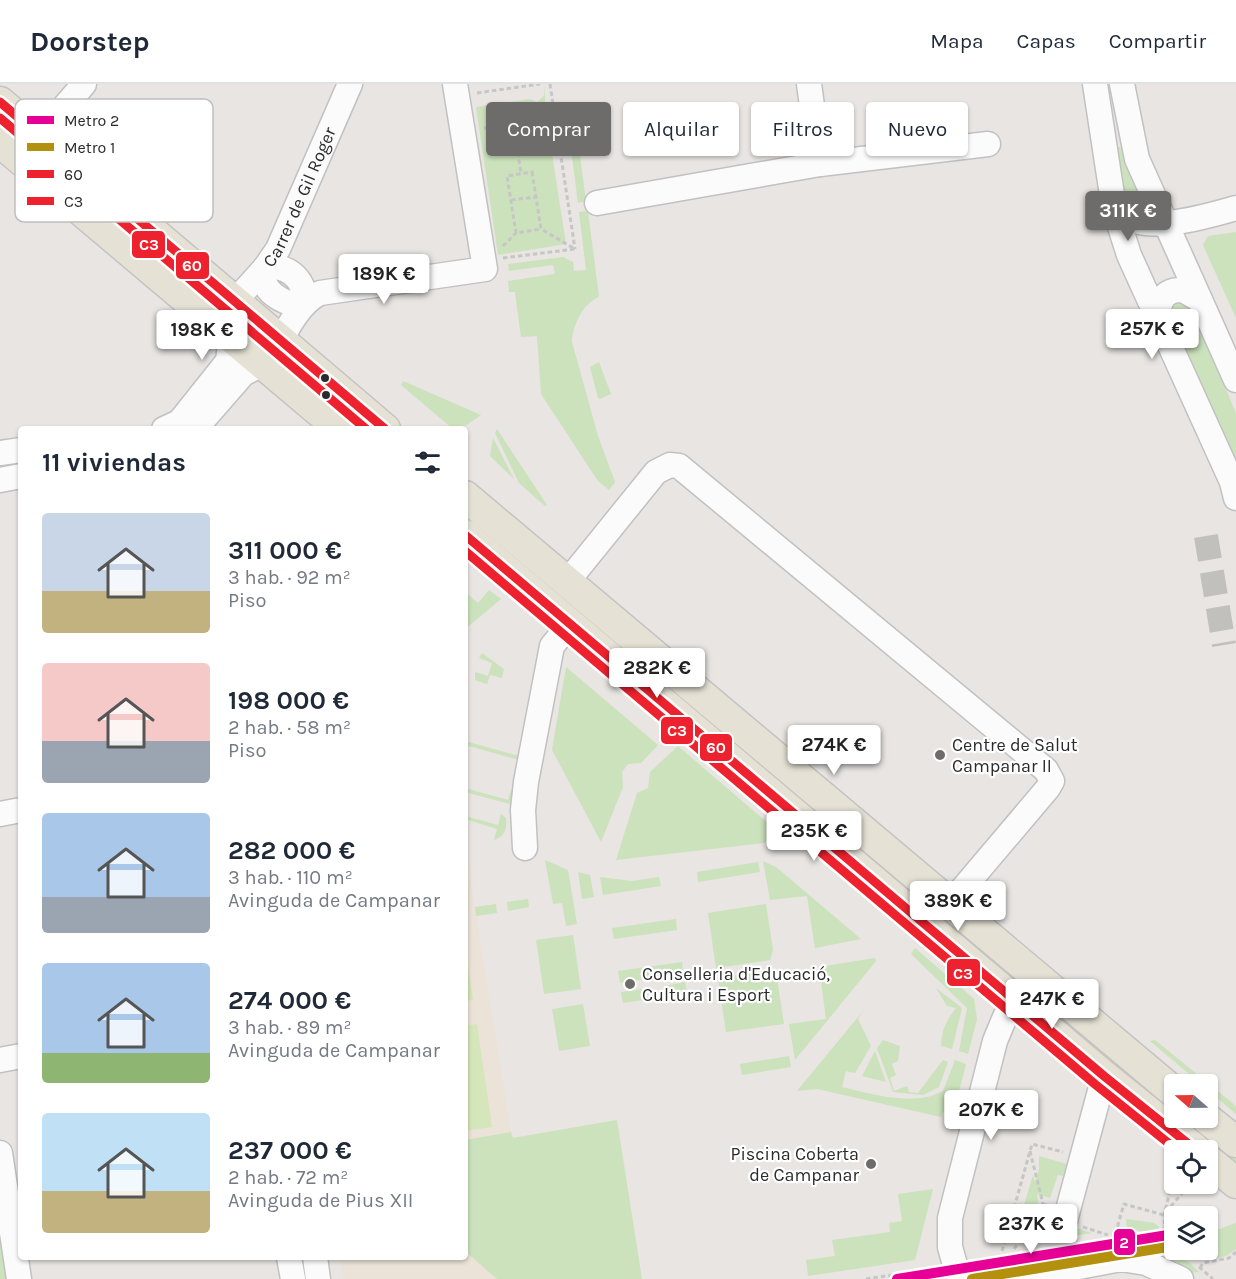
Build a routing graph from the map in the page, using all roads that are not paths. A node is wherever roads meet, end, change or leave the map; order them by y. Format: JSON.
{"nodes":[{"id":1,"x":84,"y":84,"type":"edge"},
{"id":2,"x":350,"y":84,"type":"edge"},
{"id":3,"x":809,"y":84,"type":"edge"},
{"id":4,"x":1095,"y":84,"type":"edge"},
{"id":5,"x":1122,"y":84,"type":"edge"},
{"id":6,"x":461,"y":90,"type":"edge"},
{"id":7,"x":71,"y":99,"type":"edge"},
{"id":8,"x":0,"y":102,"type":"edge"},
{"id":9,"x":15,"y":115,"type":"edge"},
{"id":10,"x":0,"y":142,"type":"edge"},
{"id":11,"x":988,"y":144,"type":"dead end"},
{"id":12,"x":15,"y":155,"type":"edge"},
{"id":13,"x":820,"y":164,"type":"junction"},
{"id":14,"x":597,"y":203,"type":"dead end"},
{"id":15,"x":1114,"y":208,"type":"junction"},
{"id":16,"x":1236,"y":208,"type":"edge"},
{"id":17,"x":95,"y":222,"type":"edge"},
{"id":18,"x":142,"y":222,"type":"edge"},
{"id":19,"x":1165,"y":223,"type":"junction"},
{"id":20,"x":266,"y":268,"type":"junction"},
{"id":21,"x":1200,"y":300,"type":"junction"},
{"id":22,"x":235,"y":301,"type":"junction"},
{"id":23,"x":303,"y":305,"type":"junction"},
{"id":24,"x":1158,"y":321,"type":"junction"},
{"id":25,"x":229,"y":335,"type":"junction"},
{"id":26,"x":281,"y":341,"type":"junction"},
{"id":27,"x":261,"y":362,"type":"junction"},
{"id":28,"x":1236,"y":380,"type":"edge"},
{"id":29,"x":170,"y":426,"type":"edge"},
{"id":30,"x":198,"y":426,"type":"edge"},
{"id":31,"x":336,"y":426,"type":"edge"},
{"id":32,"x":381,"y":426,"type":"edge"},
{"id":33,"x":18,"y":450,"type":"edge"},
{"id":34,"x":0,"y":453,"type":"edge"},
{"id":35,"x":18,"y":477,"type":"edge"},
{"id":36,"x":0,"y":480,"type":"edge"},
{"id":37,"x":1236,"y":498,"type":"edge"},
{"id":38,"x":468,"y":499,"type":"edge"},
{"id":39,"x":468,"y":538,"type":"edge"},
{"id":40,"x":567,"y":582,"type":"junction"},
{"id":41,"x":590,"y":601,"type":"junction"},
{"id":42,"x":570,"y":624,"type":"junction"},
{"id":43,"x":640,"y":645,"type":"junction"},
{"id":44,"x":665,"y":665,"type":"junction"},
{"id":45,"x":631,"y":676,"type":"junction"},
{"id":46,"x":18,"y":810,"type":"edge"},
{"id":47,"x":0,"y":813,"type":"edge"},
{"id":48,"x":841,"y":813,"type":"junction"},
{"id":49,"x":873,"y":841,"type":"junction"},
{"id":50,"x":525,"y":848,"type":"dead end"},
{"id":51,"x":837,"y":850,"type":"junction"},
{"id":52,"x":940,"y":897,"type":"junction"},
{"id":53,"x":920,"y":920,"type":"junction"},
{"id":54,"x":1017,"y":1002,"type":"junction"},
{"id":55,"x":1084,"y":1019,"type":"junction"},
{"id":56,"x":1112,"y":1042,"type":"junction"},
{"id":57,"x":1076,"y":1052,"type":"junction"},
{"id":58,"x":18,"y":1057,"type":"edge"},
{"id":59,"x":0,"y":1060,"type":"edge"},
{"id":60,"x":1104,"y":1076,"type":"junction"},
{"id":61,"x":1164,"y":1084,"type":"edge"},
{"id":62,"x":1218,"y":1128,"type":"edge"},
{"id":63,"x":1184,"y":1140,"type":"edge"},
{"id":64,"x":1236,"y":1142,"type":"edge"},
{"id":65,"x":0,"y":1154,"type":"edge"},
{"id":66,"x":1218,"y":1168,"type":"edge"},
{"id":67,"x":1236,"y":1183,"type":"edge"},
{"id":68,"x":1065,"y":1221,"type":"dead end"},
{"id":69,"x":290,"y":1260,"type":"edge"},
{"id":70,"x":315,"y":1260,"type":"edge"},
{"id":71,"x":12,"y":1266,"type":"edge"},
{"id":72,"x":1190,"y":1274,"type":"edge"},
{"id":73,"x":950,"y":1275,"type":"edge"},
{"id":74,"x":293,"y":1279,"type":"edge"},
{"id":75,"x":318,"y":1279,"type":"edge"},
{"id":76,"x":1015,"y":1279,"type":"edge"}],
"edges":[{"from":1,"to":7,"type":"street"},
{"from":2,"to":20,"type":"street","name":"Carrer de Gil Roger"},
{"from":3,"to":13,"type":"street"},
{"from":4,"to":15,"type":"street"},
{"from":5,"to":19,"type":"street"},
{"from":6,"to":23,"type":"street"},
{"from":8,"to":9,"type":"main road"},
{"from":10,"to":12,"type":"main road"},
{"from":11,"to":13,"type":"street"},
{"from":13,"to":14,"type":"street"},
{"from":15,"to":19,"type":"street"},
{"from":15,"to":24,"type":"street"},
{"from":16,"to":19,"type":"street"},
{"from":17,"to":25,"type":"main road"},
{"from":18,"to":22,"type":"main road"},
{"from":19,"to":21,"type":"street"},
{"from":20,"to":22,"type":"street","name":"Carrer de Gil Roger"},
{"from":20,"to":23,"type":"street"},
{"from":21,"to":24,"type":"street"},
{"from":21,"to":28,"type":"street"},
{"from":22,"to":25,"type":"street"},
{"from":22,"to":26,"type":"main road"},
{"from":23,"to":26,"type":"street"},
{"from":24,"to":37,"type":"street"},
{"from":25,"to":27,"type":"main road"},
{"from":25,"to":29,"type":"street"},
{"from":26,"to":27,"type":"street"},
{"from":26,"to":32,"type":"main road"},
{"from":27,"to":30,"type":"street"},
{"from":27,"to":31,"type":"main road"},
{"from":33,"to":34,"type":"street"},
{"from":35,"to":36,"type":"street"},
{"from":38,"to":40,"type":"main road"},
{"from":39,"to":42,"type":"main road"},
{"from":40,"to":41,"type":"main road"},
{"from":40,"to":52,"type":"street"},
{"from":41,"to":42,"type":"main road"},
{"from":41,"to":43,"type":"main road"},
{"from":42,"to":45,"type":"main road"},
{"from":42,"to":50,"type":"street"},
{"from":43,"to":44,"type":"main road"},
{"from":43,"to":45,"type":"main road"},
{"from":44,"to":45,"type":"main road"},
{"from":44,"to":48,"type":"main road"},
{"from":45,"to":51,"type":"main road"},
{"from":46,"to":47,"type":"street"},
{"from":48,"to":49,"type":"main road"},
{"from":48,"to":51,"type":"main road"},
{"from":49,"to":51,"type":"main road"},
{"from":49,"to":52,"type":"main road"},
{"from":51,"to":53,"type":"main road"},
{"from":52,"to":53,"type":"main road"},
{"from":52,"to":55,"type":"main road"},
{"from":53,"to":54,"type":"main road"},
{"from":54,"to":57,"type":"main road"},
{"from":54,"to":73,"type":"street"},
{"from":55,"to":56,"type":"main road"},
{"from":55,"to":57,"type":"main road"},
{"from":56,"to":57,"type":"main road"},
{"from":56,"to":61,"type":"main road"},
{"from":57,"to":60,"type":"main road"},
{"from":58,"to":59,"type":"street"},
{"from":60,"to":63,"type":"main road"},
{"from":60,"to":68,"type":"street"},
{"from":62,"to":64,"type":"main road"},
{"from":65,"to":71,"type":"street"},
{"from":66,"to":67,"type":"main road"},
{"from":69,"to":74,"type":"street"},
{"from":70,"to":75,"type":"street"},
{"from":72,"to":76,"type":"street"}]}
